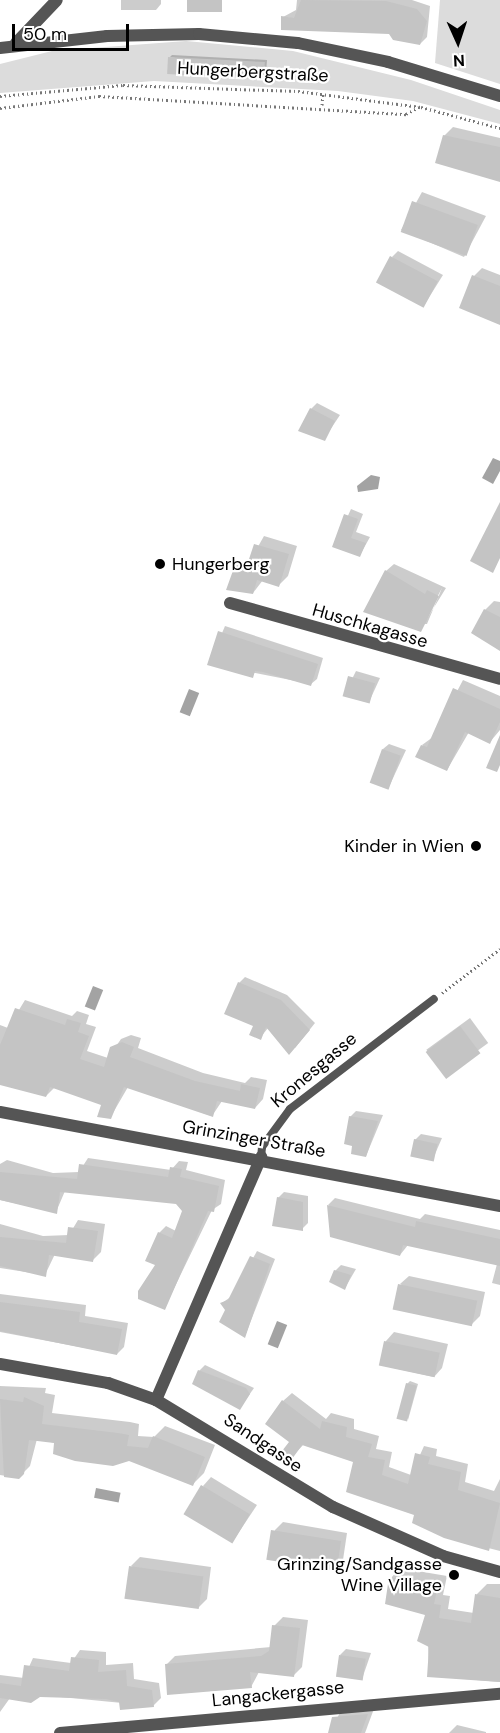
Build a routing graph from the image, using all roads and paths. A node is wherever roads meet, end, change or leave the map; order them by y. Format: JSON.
{"nodes":[{"id":1,"x":57,"y":0,"type":"edge"},
{"id":2,"x":16,"y":43,"type":"junction"},
{"id":3,"x":0,"y":48,"type":"edge"},
{"id":4,"x":322,"y":94,"type":"dead end"},
{"id":5,"x":0,"y":96,"type":"edge"},
{"id":6,"x":500,"y":96,"type":"edge"},
{"id":7,"x":322,"y":105,"type":"junction"},
{"id":8,"x":421,"y":107,"type":"junction"},
{"id":9,"x":0,"y":108,"type":"edge"},
{"id":10,"x":500,"y":128,"type":"edge"},
{"id":11,"x":230,"y":603,"type":"dead end"},
{"id":12,"x":500,"y":679,"type":"edge"},
{"id":13,"x":500,"y":949,"type":"edge"},
{"id":14,"x":434,"y":999,"type":"joint"},
{"id":15,"x":0,"y":1112,"type":"edge"},
{"id":16,"x":261,"y":1157,"type":"junction"},
{"id":17,"x":500,"y":1206,"type":"edge"},
{"id":18,"x":0,"y":1364,"type":"edge"},
{"id":19,"x":156,"y":1400,"type":"junction"},
{"id":20,"x":500,"y":1572,"type":"edge"},
{"id":21,"x":500,"y":1694,"type":"edge"},
{"id":22,"x":60,"y":1733,"type":"edge"}],
"edges":[{"from":1,"to":2,"type":"street"},
{"from":2,"to":3,"type":"street","name":"Hungerbergstraße"},
{"from":2,"to":6,"type":"street","name":"Hungerbergstraße"},
{"from":4,"to":7,"type":"path"},
{"from":5,"to":8,"type":"path","name":"Hungerbergstraße"},
{"from":7,"to":8,"type":"path"},
{"from":7,"to":9,"type":"path"},
{"from":8,"to":10,"type":"path","name":"Hungerbergstraße"},
{"from":11,"to":12,"type":"street","name":"Huschkagasse"},
{"from":13,"to":14,"type":"path"},
{"from":14,"to":16,"type":"lane","name":"Kronesgasse"},
{"from":15,"to":16,"type":"street","name":"Grinzinger Straße"},
{"from":16,"to":17,"type":"street","name":"Grinzinger Straße"},
{"from":16,"to":19,"type":"street","name":"Kronesgasse"},
{"from":18,"to":19,"type":"street","name":"Sandgasse"},
{"from":19,"to":20,"type":"street","name":"Sandgasse"},
{"from":21,"to":22,"type":"street","name":"Langackergasse"}]}
